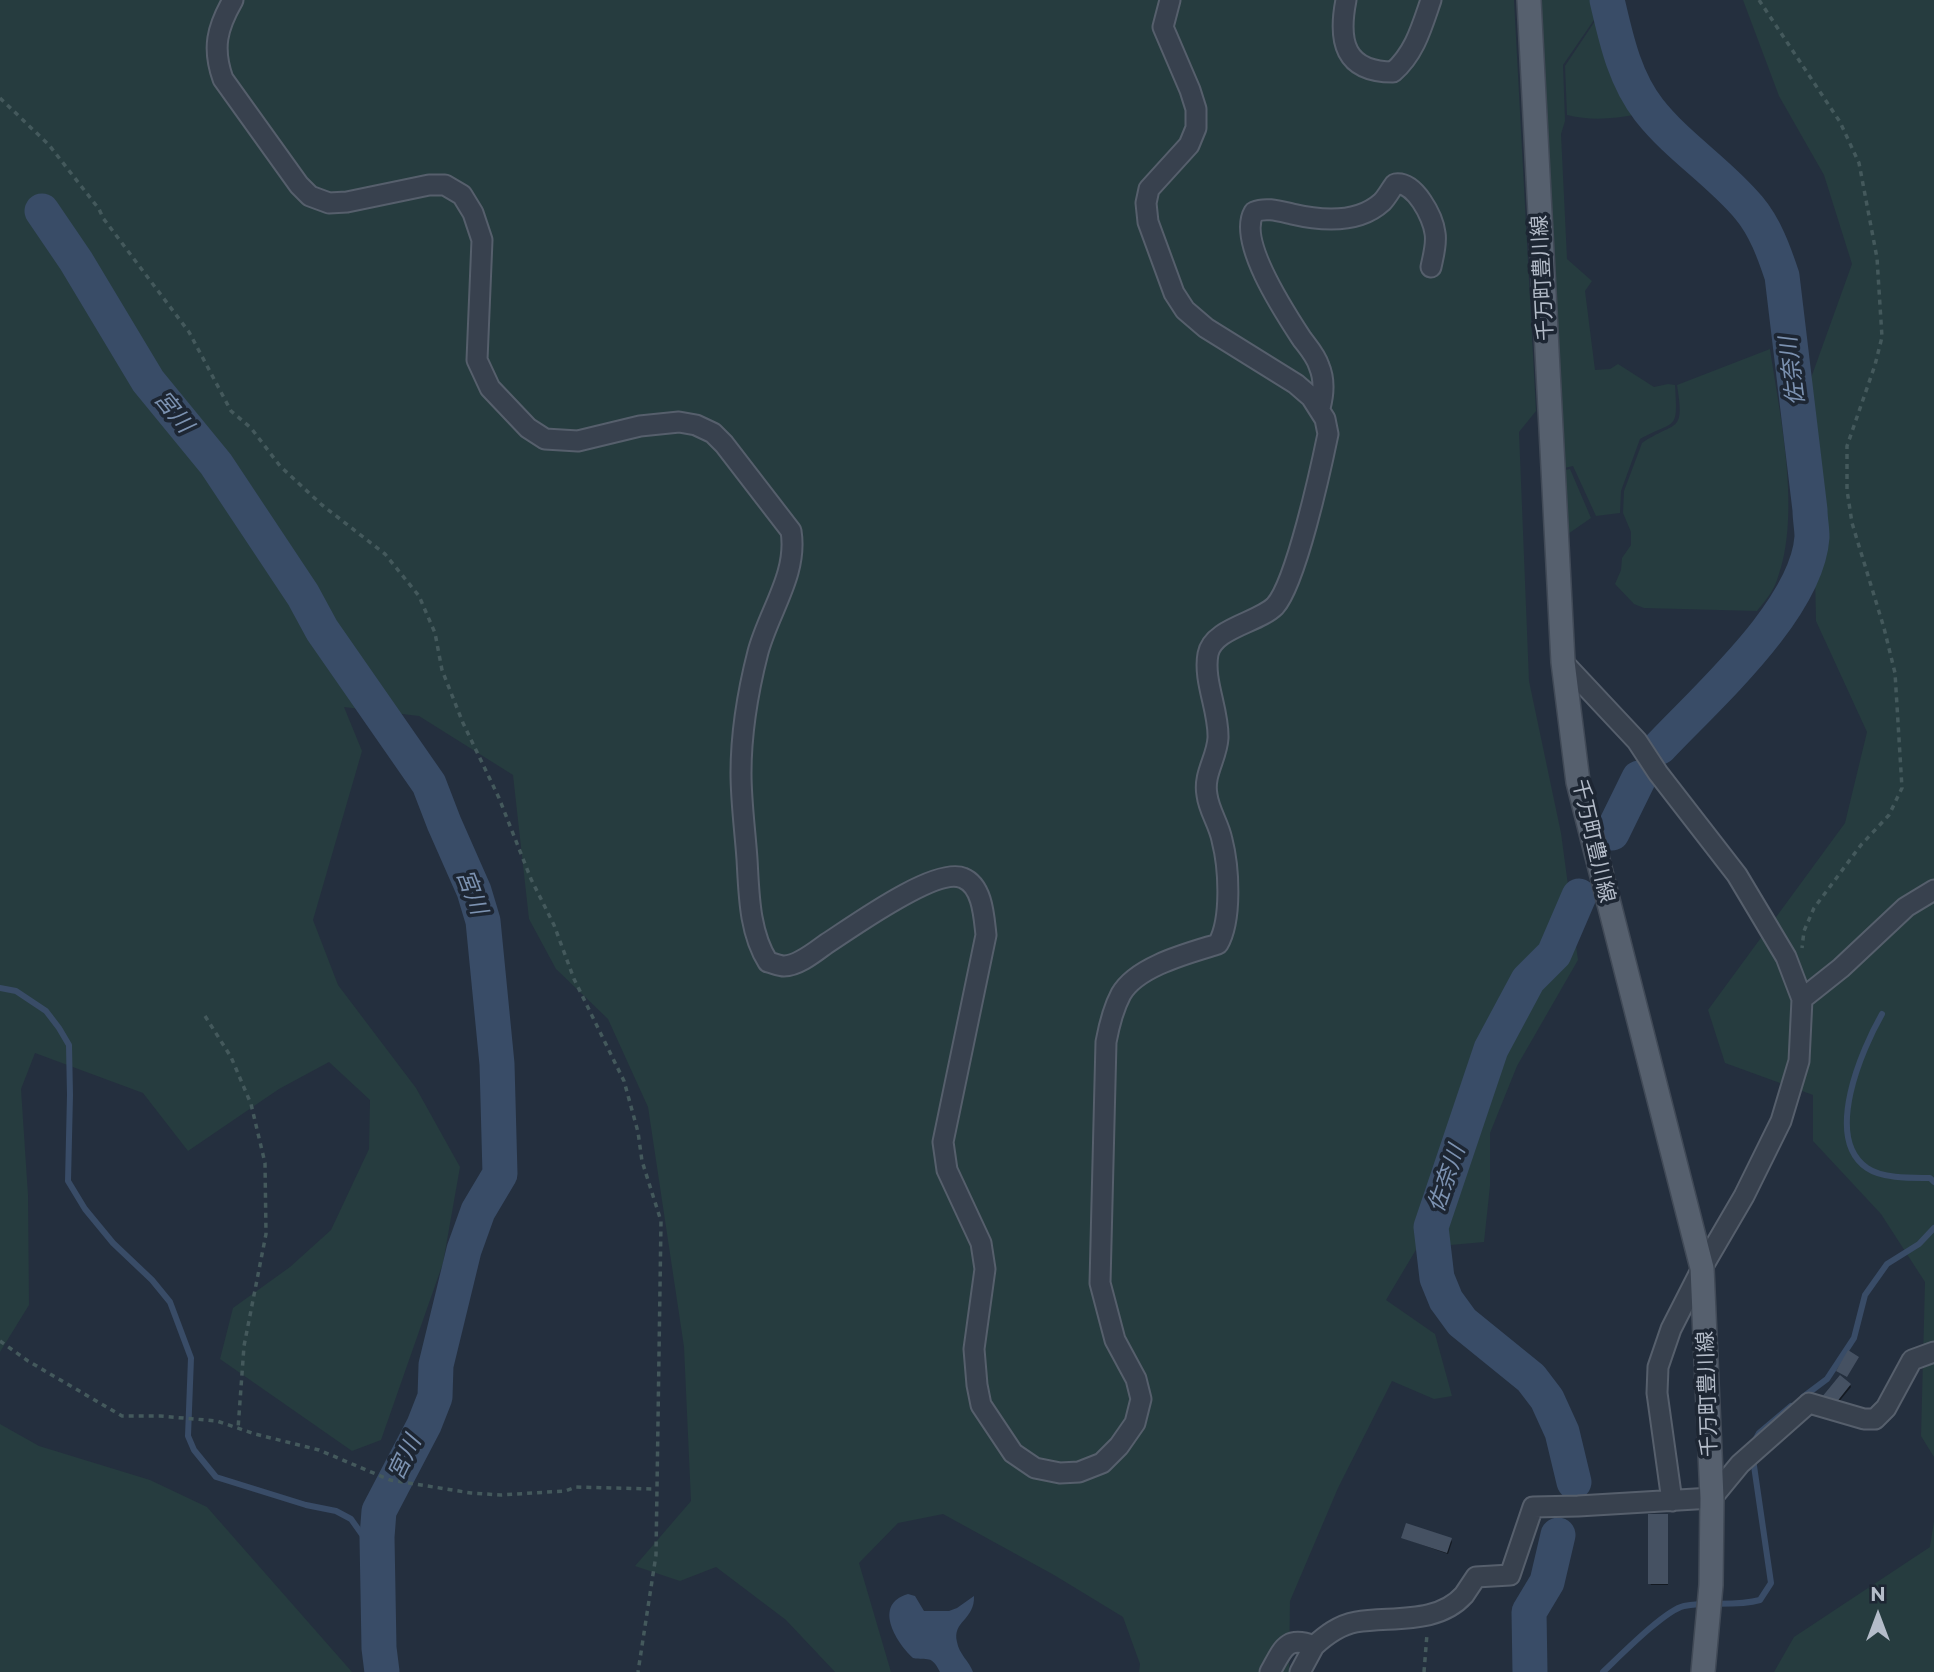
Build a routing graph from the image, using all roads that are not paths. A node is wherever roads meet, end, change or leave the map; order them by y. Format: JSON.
{"nodes":[{"id":1,"x":233,"y":0,"type":"edge"},
{"id":2,"x":1170,"y":0,"type":"edge"},
{"id":3,"x":1346,"y":0,"type":"edge"},
{"id":4,"x":1431,"y":0,"type":"edge"},
{"id":5,"x":1529,"y":0,"type":"edge"},
{"id":6,"x":1431,"y":267,"type":"dead end"},
{"id":7,"x":1320,"y":408,"type":"junction"},
{"id":8,"x":1563,"y":662,"type":"junction"},
{"id":9,"x":1934,"y":890,"type":"edge"},
{"id":10,"x":1802,"y":999,"type":"junction"},
{"id":11,"x":1702,"y":1268,"type":"junction"},
{"id":12,"x":1934,"y":1352,"type":"edge"},
{"id":13,"x":1712,"y":1498,"type":"junction"},
{"id":14,"x":1672,"y":1501,"type":"junction"},
{"id":15,"x":1314,"y":1646,"type":"junction"},
{"id":16,"x":1270,"y":1672,"type":"edge"},
{"id":17,"x":1300,"y":1672,"type":"edge"},
{"id":18,"x":1703,"y":1672,"type":"edge"}],
"edges":[{"from":1,"to":7,"type":"street"},
{"from":2,"to":7,"type":"street"},
{"from":3,"to":4,"type":"street"},
{"from":5,"to":8,"type":"main road","name":"千万町豊川線"},
{"from":6,"to":7,"type":"street"},
{"from":8,"to":10,"type":"street"},
{"from":8,"to":11,"type":"main road","name":"千万町豊川線"},
{"from":9,"to":10,"type":"street"},
{"from":10,"to":11,"type":"street"},
{"from":11,"to":13,"type":"main road","name":"千万町豊川線"},
{"from":11,"to":14,"type":"street"},
{"from":12,"to":13,"type":"street"},
{"from":13,"to":14,"type":"street"},
{"from":13,"to":18,"type":"main road","name":"千万町豊川線"},
{"from":14,"to":15,"type":"street"},
{"from":15,"to":16,"type":"street"},
{"from":15,"to":17,"type":"street"}]}
